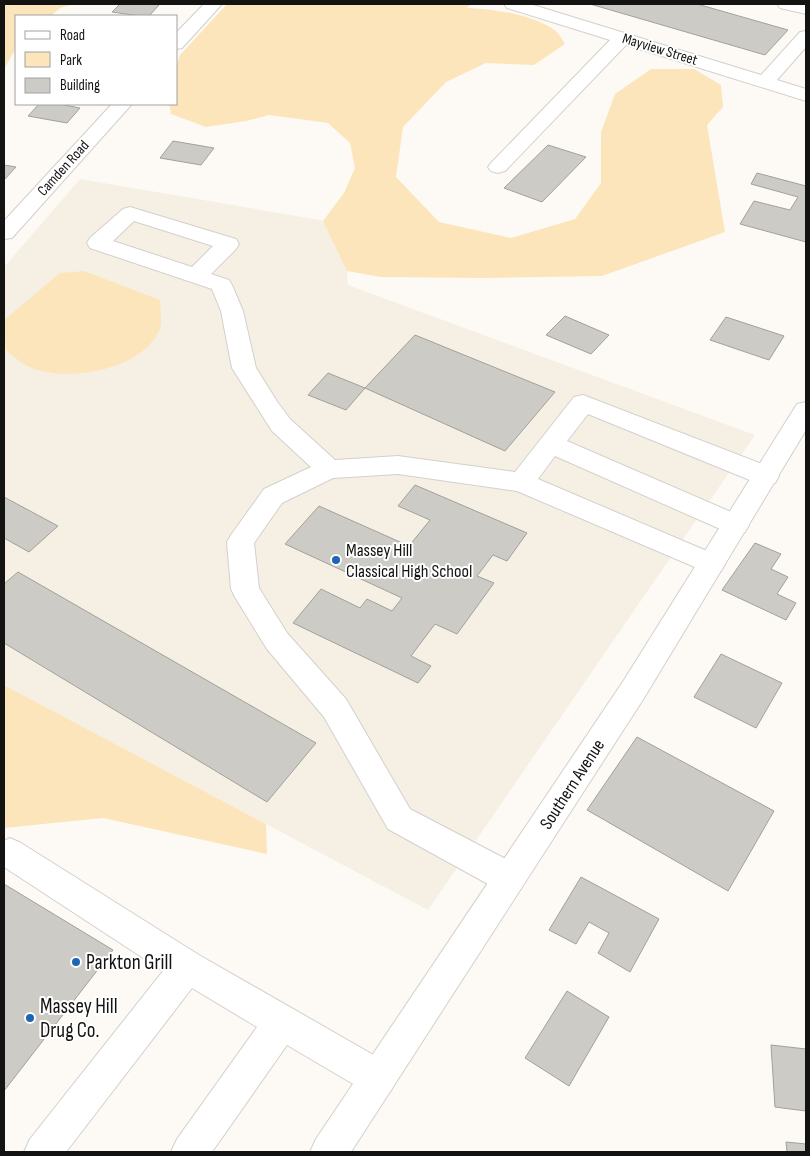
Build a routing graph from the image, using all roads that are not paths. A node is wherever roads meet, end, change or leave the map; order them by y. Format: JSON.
{"nodes":[{"id":1,"x":212,"y":4,"type":"edge"},
{"id":2,"x":513,"y":4,"type":"edge"},
{"id":3,"x":787,"y":4,"type":"edge"},
{"id":4,"x":542,"y":8,"type":"edge"},
{"id":5,"x":806,"y":9,"type":"edge"},
{"id":6,"x":806,"y":36,"type":"edge"},
{"id":7,"x":622,"y":38,"type":"junction"},
{"id":8,"x":178,"y":42,"type":"edge"},
{"id":9,"x":765,"y":82,"type":"junction"},
{"id":10,"x":806,"y":95,"type":"edge"},
{"id":11,"x":121,"y":105,"type":"edge"},
{"id":12,"x":498,"y":167,"type":"dead end"},
{"id":13,"x":4,"y":233,"type":"edge"},
{"id":14,"x":196,"y":276,"type":"junction"},
{"id":15,"x":803,"y":424,"type":"edge"},
{"id":16,"x":552,"y":445,"type":"junction"},
{"id":17,"x":329,"y":469,"type":"junction"},
{"id":18,"x":766,"y":476,"type":"junction"},
{"id":19,"x":520,"y":482,"type":"junction"},
{"id":20,"x":736,"y":525,"type":"junction"},
{"id":21,"x":711,"y":564,"type":"junction"},
{"id":22,"x":10,"y":853,"type":"dead end"},
{"id":23,"x":510,"y":878,"type":"junction"},
{"id":24,"x":187,"y":967,"type":"junction"},
{"id":25,"x":282,"y":1022,"type":"junction"},
{"id":26,"x":378,"y":1078,"type":"junction"},
{"id":27,"x":338,"y":1149,"type":"edge"},
{"id":28,"x":42,"y":1152,"type":"edge"},
{"id":29,"x":190,"y":1152,"type":"edge"}],
"edges":[{"from":1,"to":8,"type":"street"},
{"from":2,"to":4,"type":"street","name":"Mayview Street"},
{"from":3,"to":5,"type":"street"},
{"from":4,"to":7,"type":"street","name":"Mayview Street"},
{"from":6,"to":9,"type":"street"},
{"from":7,"to":9,"type":"street","name":"Mayview Street"},
{"from":7,"to":12,"type":"street"},
{"from":9,"to":10,"type":"street","name":"Mayview Street"},
{"from":11,"to":13,"type":"street","name":"Camden Road"},
{"from":14,"to":14,"type":"street"},
{"from":14,"to":17,"type":"street"},
{"from":15,"to":18,"type":"street","name":"Southern Avenue"},
{"from":16,"to":18,"type":"street"},
{"from":16,"to":19,"type":"street"},
{"from":16,"to":20,"type":"street"},
{"from":17,"to":19,"type":"street"},
{"from":17,"to":23,"type":"street"},
{"from":18,"to":20,"type":"street","name":"Southern Avenue"},
{"from":19,"to":21,"type":"street"},
{"from":20,"to":21,"type":"street","name":"Southern Avenue"},
{"from":21,"to":23,"type":"street","name":"Southern Avenue"},
{"from":22,"to":24,"type":"street"},
{"from":23,"to":26,"type":"street","name":"Southern Avenue"},
{"from":24,"to":25,"type":"street"},
{"from":24,"to":28,"type":"street"},
{"from":25,"to":26,"type":"street"},
{"from":25,"to":29,"type":"street"},
{"from":26,"to":27,"type":"street","name":"Southern Avenue"}]}
